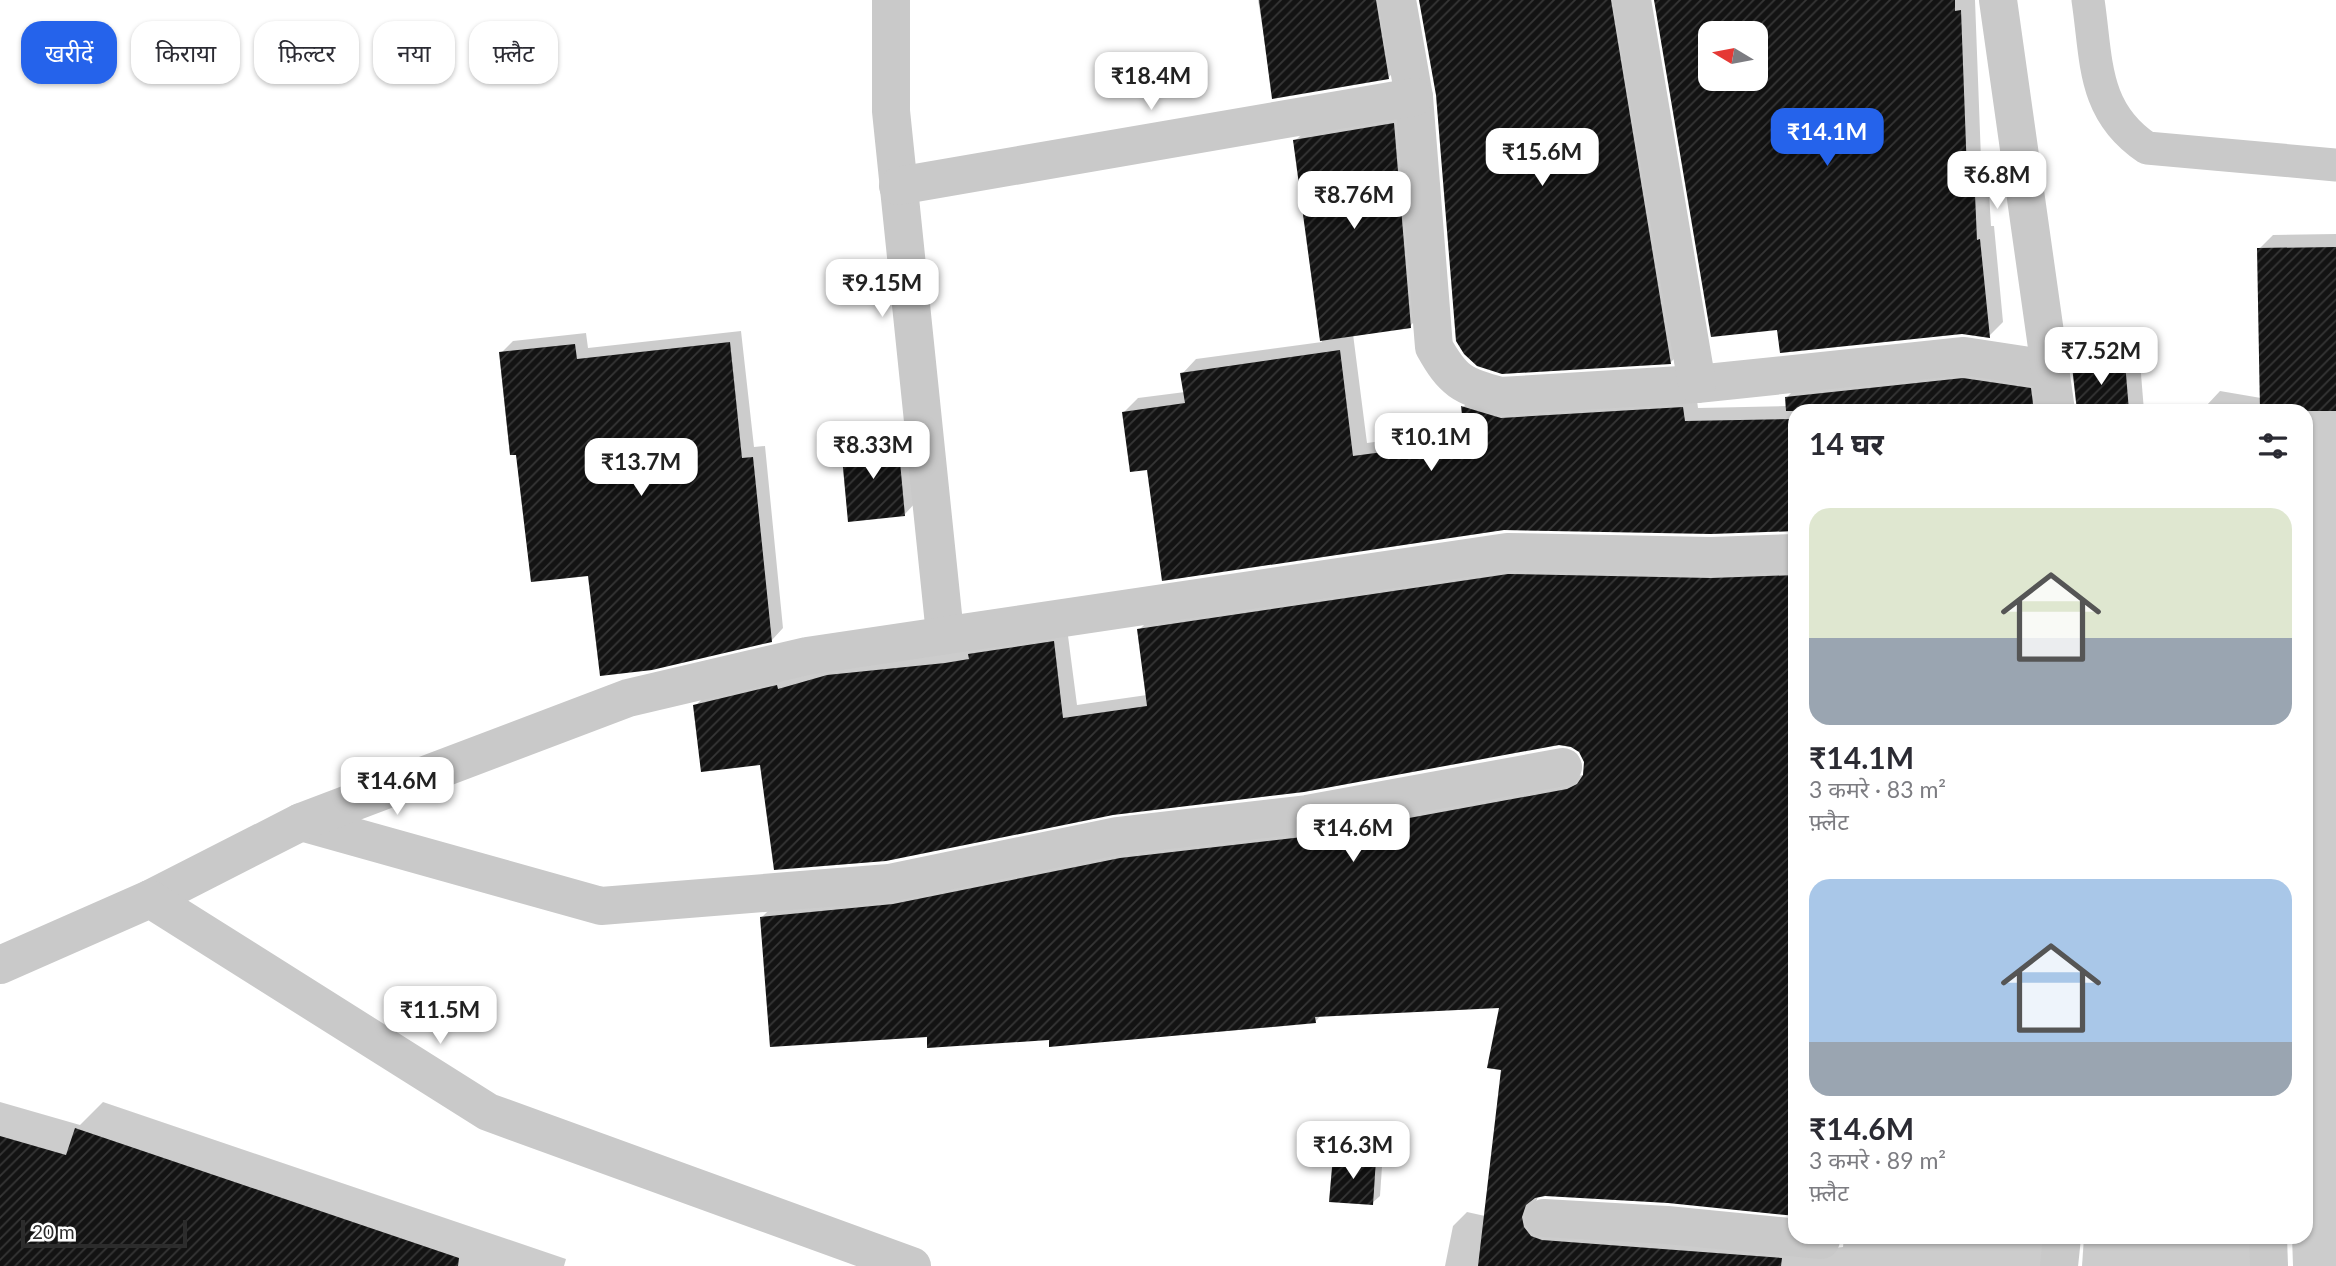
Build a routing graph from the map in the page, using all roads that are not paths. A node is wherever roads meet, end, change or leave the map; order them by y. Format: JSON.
{"nodes":[{"id":1,"x":891,"y":0,"type":"edge"},
{"id":2,"x":1398,"y":0,"type":"edge"},
{"id":3,"x":1632,"y":0,"type":"edge"},
{"id":4,"x":1998,"y":0,"type":"edge"},
{"id":5,"x":2088,"y":0,"type":"edge"},
{"id":6,"x":1414,"y":97,"type":"junction"},
{"id":7,"x":2336,"y":166,"type":"edge"},
{"id":8,"x":898,"y":186,"type":"junction"},
{"id":9,"x":2048,"y":369,"type":"junction"},
{"id":10,"x":1697,"y":384,"type":"junction"},
{"id":11,"x":2055,"y":404,"type":"edge"},
{"id":12,"x":1788,"y":554,"type":"edge"},
{"id":13,"x":945,"y":634,"type":"junction"},
{"id":14,"x":1563,"y":767,"type":"dead end"},
{"id":15,"x":301,"y":822,"type":"junction"},
{"id":16,"x":150,"y":898,"type":"junction"},
{"id":17,"x":0,"y":965,"type":"edge"},
{"id":18,"x":1544,"y":1218,"type":"dead end"},
{"id":19,"x":1788,"y":1243,"type":"edge"},
{"id":20,"x":1793,"y":1244,"type":"edge"},
{"id":21,"x":2061,"y":1244,"type":"edge"},
{"id":22,"x":2268,"y":1244,"type":"edge"},
{"id":23,"x":1820,"y":1248,"type":"edge"},
{"id":24,"x":912,"y":1266,"type":"edge"},
{"id":25,"x":2059,"y":1266,"type":"edge"},
{"id":26,"x":2269,"y":1266,"type":"edge"}],
"edges":[{"from":1,"to":8,"type":"street"},
{"from":2,"to":6,"type":"street"},
{"from":3,"to":10,"type":"street"},
{"from":4,"to":9,"type":"street"},
{"from":5,"to":7,"type":"lane"},
{"from":6,"to":8,"type":"street"},
{"from":6,"to":10,"type":"street"},
{"from":8,"to":13,"type":"street"},
{"from":9,"to":10,"type":"street"},
{"from":9,"to":11,"type":"street"},
{"from":12,"to":13,"type":"street"},
{"from":13,"to":15,"type":"street"},
{"from":14,"to":15,"type":"street"},
{"from":15,"to":16,"type":"street"},
{"from":16,"to":17,"type":"street"},
{"from":16,"to":24,"type":"street"},
{"from":18,"to":19,"type":"street"},
{"from":20,"to":23,"type":"street"},
{"from":21,"to":25,"type":"street"},
{"from":22,"to":26,"type":"street"}]}
